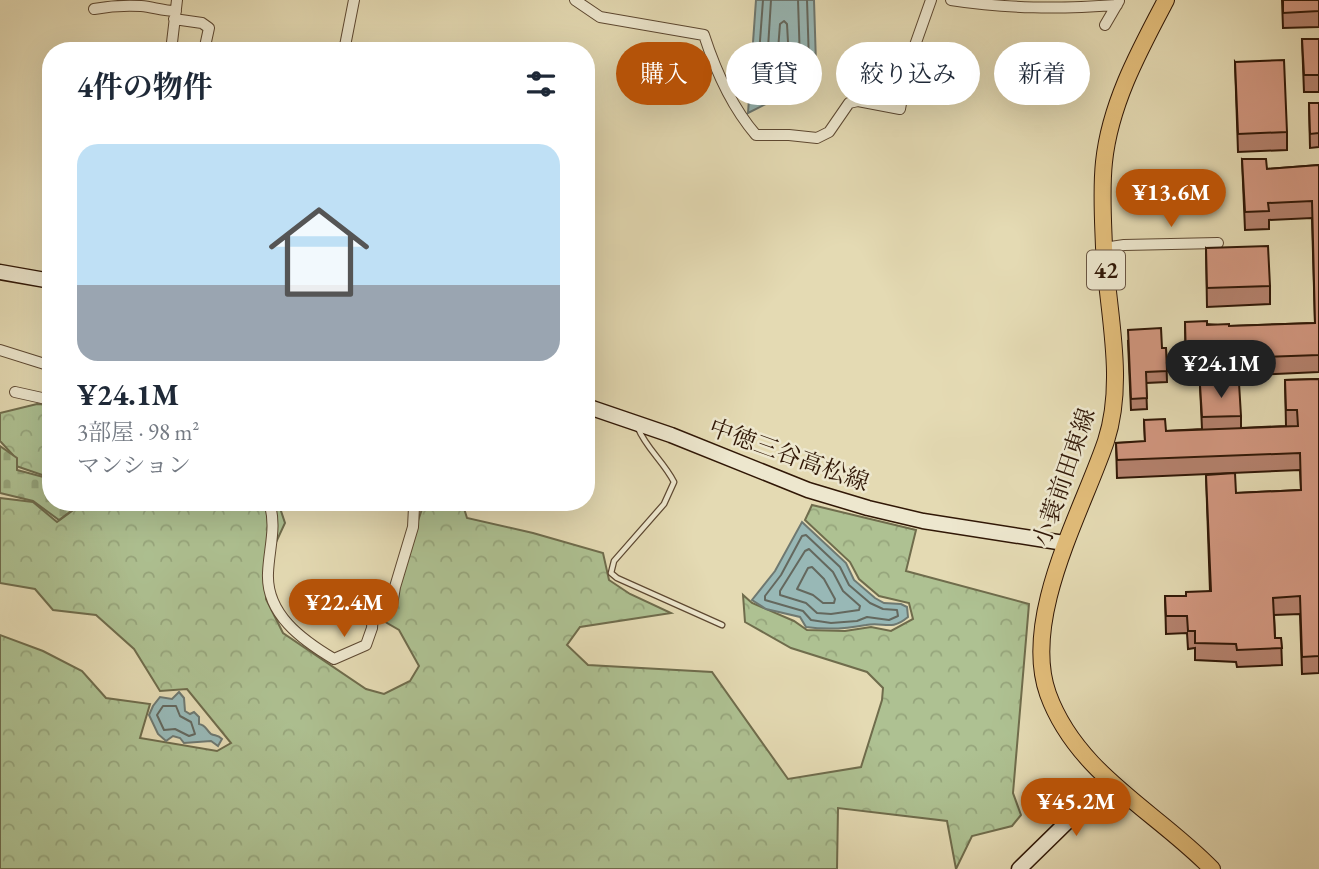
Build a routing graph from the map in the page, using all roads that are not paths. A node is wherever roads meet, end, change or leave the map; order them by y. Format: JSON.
{"nodes":[{"id":1,"x":177,"y":0,"type":"edge"},
{"id":2,"x":354,"y":0,"type":"edge"},
{"id":3,"x":575,"y":0,"type":"edge"},
{"id":4,"x":931,"y":0,"type":"edge"},
{"id":5,"x":951,"y":0,"type":"edge"},
{"id":6,"x":1166,"y":0,"type":"edge"},
{"id":7,"x":1118,"y":2,"type":"edge"},
{"id":8,"x":94,"y":9,"type":"dead end"},
{"id":9,"x":175,"y":15,"type":"junction"},
{"id":10,"x":1105,"y":25,"type":"dead end"},
{"id":11,"x":172,"y":42,"type":"edge"},
{"id":12,"x":206,"y":42,"type":"edge"},
{"id":13,"x":346,"y":42,"type":"edge"},
{"id":14,"x":1219,"y":243,"type":"dead end"},
{"id":15,"x":1104,"y":248,"type":"junction"},
{"id":16,"x":0,"y":272,"type":"edge"},
{"id":17,"x":42,"y":279,"type":"edge"},
{"id":18,"x":0,"y":350,"type":"edge"},
{"id":19,"x":42,"y":363,"type":"edge"},
{"id":20,"x":15,"y":392,"type":"dead end"},
{"id":21,"x":42,"y":398,"type":"edge"},
{"id":22,"x":595,"y":409,"type":"edge"},
{"id":23,"x":636,"y":422,"type":"junction"},
{"id":24,"x":272,"y":511,"type":"edge"},
{"id":25,"x":414,"y":511,"type":"edge"},
{"id":26,"x":1064,"y":543,"type":"junction"},
{"id":27,"x":722,"y":625,"type":"dead end"},
{"id":28,"x":1109,"y":781,"type":"junction"},
{"id":29,"x":1019,"y":869,"type":"edge"},
{"id":30,"x":1212,"y":869,"type":"edge"}],
"edges":[{"from":1,"to":9,"type":"street"},
{"from":2,"to":13,"type":"street"},
{"from":3,"to":4,"type":"street"},
{"from":5,"to":7,"type":"street"},
{"from":6,"to":15,"type":"main road","name":"小蓑前田東線","number":"42"},
{"from":7,"to":10,"type":"street"},
{"from":8,"to":9,"type":"street"},
{"from":9,"to":11,"type":"street"},
{"from":9,"to":12,"type":"street"},
{"from":14,"to":15,"type":"street"},
{"from":15,"to":26,"type":"main road","name":"小蓑前田東線","number":"42"},
{"from":16,"to":17,"type":"main road"},
{"from":18,"to":19,"type":"street"},
{"from":20,"to":21,"type":"street"},
{"from":22,"to":23,"type":"main road","name":"中徳三谷高松線"},
{"from":23,"to":26,"type":"main road","name":"中徳三谷高松線"},
{"from":23,"to":27,"type":"lane"},
{"from":24,"to":25,"type":"street"},
{"from":26,"to":28,"type":"main road","name":"小蓑前田東線","number":"42"},
{"from":28,"to":29,"type":"main road"},
{"from":28,"to":30,"type":"main road","name":"小蓑前田東線","number":"42"}]}
